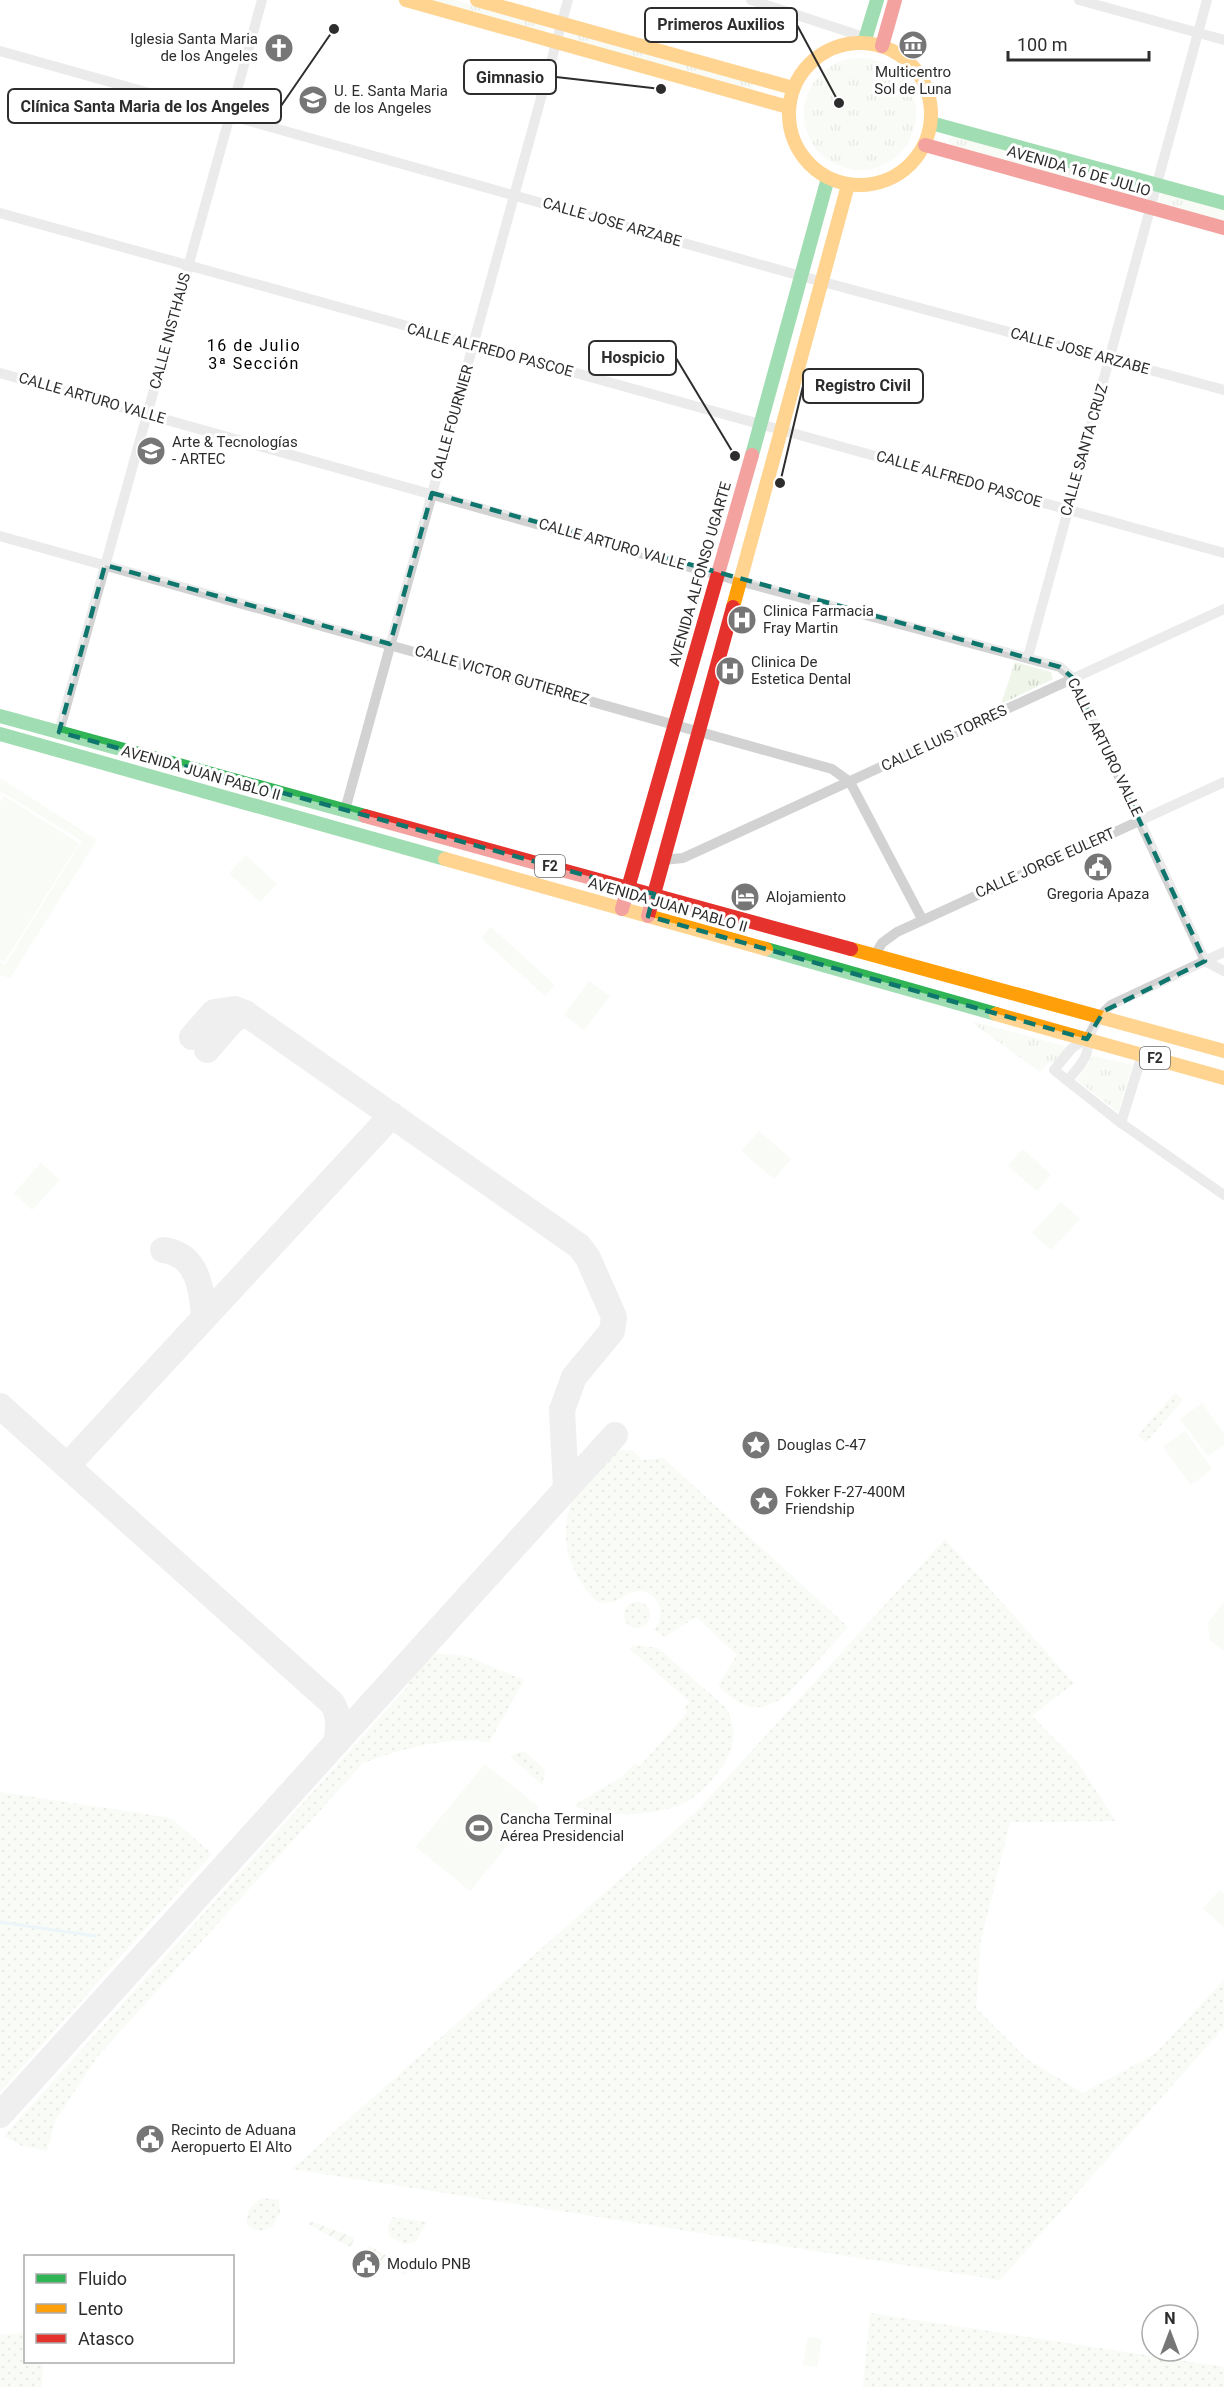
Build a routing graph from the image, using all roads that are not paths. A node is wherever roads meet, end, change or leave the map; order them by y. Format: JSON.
{"nodes":[{"id":1,"x":262,"y":0,"type":"edge"},
{"id":2,"x":406,"y":0,"type":"edge"},
{"id":3,"x":477,"y":0,"type":"edge"},
{"id":4,"x":568,"y":0,"type":"edge"},
{"id":5,"x":750,"y":0,"type":"edge"},
{"id":6,"x":877,"y":0,"type":"edge"},
{"id":7,"x":895,"y":0,"type":"edge"},
{"id":8,"x":1079,"y":0,"type":"edge"},
{"id":9,"x":1208,"y":0,"type":"edge"},
{"id":10,"x":562,"y":24,"type":"junction"},
{"id":11,"x":1198,"y":33,"type":"junction"},
{"id":12,"x":1224,"y":40,"type":"edge"},
{"id":13,"x":866,"y":41,"type":"junction"},
{"id":14,"x":557,"y":42,"type":"junction"},
{"id":15,"x":882,"y":46,"type":"junction"},
{"id":16,"x":0,"y":51,"type":"edge"},
{"id":17,"x":793,"y":88,"type":"junction"},
{"id":18,"x":788,"y":107,"type":"junction"},
{"id":19,"x":229,"y":114,"type":"junction"},
{"id":20,"x":931,"y":123,"type":"junction"},
{"id":21,"x":925,"y":145,"type":"junction"},
{"id":22,"x":828,"y":178,"type":"junction"},
{"id":23,"x":848,"y":185,"type":"junction"},
{"id":24,"x":1155,"y":185,"type":"junction"},
{"id":25,"x":515,"y":195,"type":"junction"},
{"id":26,"x":1224,"y":203,"type":"edge"},
{"id":27,"x":1149,"y":208,"type":"junction"},
{"id":28,"x":0,"y":213,"type":"edge"},
{"id":29,"x":1224,"y":228,"type":"edge"},
{"id":30,"x":188,"y":266,"type":"junction"},
{"id":31,"x":801,"y":276,"type":"junction"},
{"id":32,"x":821,"y":281,"type":"junction"},
{"id":33,"x":473,"y":345,"type":"junction"},
{"id":34,"x":1111,"y":358,"type":"junction"},
{"id":35,"x":0,"y":373,"type":"edge"},
{"id":36,"x":1224,"y":390,"type":"edge"},
{"id":37,"x":147,"y":414,"type":"junction"},
{"id":38,"x":759,"y":423,"type":"junction"},
{"id":39,"x":781,"y":429,"type":"junction"},
{"id":40,"x":432,"y":493,"type":"junction"},
{"id":41,"x":1066,"y":510,"type":"junction"},
{"id":42,"x":0,"y":536,"type":"edge"},
{"id":43,"x":1224,"y":553,"type":"edge"},
{"id":44,"x":105,"y":565,"type":"junction"},
{"id":45,"x":718,"y":574,"type":"junction"},
{"id":46,"x":739,"y":581,"type":"junction"},
{"id":47,"x":1224,"y":609,"type":"edge"},
{"id":48,"x":390,"y":644,"type":"junction"},
{"id":49,"x":1028,"y":657,"type":"junction"},
{"id":50,"x":1073,"y":678,"type":"junction"},
{"id":51,"x":0,"y":716,"type":"edge"},
{"id":52,"x":675,"y":724,"type":"junction"},
{"id":53,"x":698,"y":730,"type":"junction"},
{"id":54,"x":59,"y":732,"type":"junction"},
{"id":55,"x":0,"y":734,"type":"edge"},
{"id":56,"x":850,"y":782,"type":"junction"},
{"id":57,"x":1224,"y":782,"type":"edge"},
{"id":58,"x":345,"y":810,"type":"junction"},
{"id":59,"x":1140,"y":821,"type":"junction"},
{"id":60,"x":663,"y":860,"type":"junction"},
{"id":61,"x":629,"y":888,"type":"junction"},
{"id":62,"x":654,"y":894,"type":"junction"},
{"id":63,"x":622,"y":909,"type":"junction"},
{"id":64,"x":648,"y":916,"type":"junction"},
{"id":65,"x":922,"y":919,"type":"junction"},
{"id":66,"x":1224,"y":952,"type":"edge"},
{"id":67,"x":875,"y":955,"type":"junction"},
{"id":68,"x":1205,"y":961,"type":"junction"},
{"id":69,"x":1224,"y":971,"type":"edge"},
{"id":70,"x":1100,"y":1016,"type":"junction"},
{"id":71,"x":1087,"y":1040,"type":"junction"},
{"id":72,"x":1224,"y":1051,"type":"edge"},
{"id":73,"x":1142,"y":1055,"type":"junction"},
{"id":74,"x":1224,"y":1078,"type":"edge"},
{"id":75,"x":1068,"y":1080,"type":"junction"},
{"id":76,"x":1121,"y":1123,"type":"junction"},
{"id":77,"x":1224,"y":1195,"type":"edge"}],
"edges":[{"from":1,"to":19,"type":"street","name":"CALLE NISTHAUS"},
{"from":2,"to":14,"type":"main road"},
{"from":3,"to":10,"type":"main road"},
{"from":4,"to":10,"type":"street","name":"CALLE FOURNIER"},
{"from":5,"to":13,"type":"street"},
{"from":6,"to":13,"type":"main road"},
{"from":7,"to":15,"type":"main road"},
{"from":8,"to":11,"type":"street"},
{"from":9,"to":11,"type":"street","name":"CALLE SANTA CRUZ"},
{"from":10,"to":14,"type":"street","name":"CALLE FOURNIER"},
{"from":10,"to":17,"type":"main road"},
{"from":11,"to":12,"type":"street"},
{"from":11,"to":24,"type":"street","name":"CALLE SANTA CRUZ"},
{"from":13,"to":15,"type":"main road"},
{"from":13,"to":17,"type":"main road"},
{"from":14,"to":18,"type":"main road"},
{"from":14,"to":25,"type":"street","name":"CALLE FOURNIER"},
{"from":15,"to":20,"type":"main road"},
{"from":16,"to":19,"type":"street","name":"CALLE JOSE ARZABE"},
{"from":17,"to":18,"type":"main road"},
{"from":18,"to":22,"type":"main road"},
{"from":19,"to":25,"type":"street","name":"CALLE JOSE ARZABE"},
{"from":19,"to":30,"type":"street","name":"CALLE NISTHAUS"},
{"from":20,"to":21,"type":"main road"},
{"from":20,"to":24,"type":"main road","name":"AVENIDA 16 DE JULIO"},
{"from":21,"to":23,"type":"main road"},
{"from":21,"to":27,"type":"main road","name":"AVENIDA 16 DE JULIO"},
{"from":22,"to":23,"type":"main road"},
{"from":22,"to":31,"type":"main road","name":"AVENIDA ALFONSO UGARTE"},
{"from":23,"to":32,"type":"main road"},
{"from":24,"to":26,"type":"main road","name":"AVENIDA 16 DE JULIO"},
{"from":24,"to":27,"type":"street","name":"CALLE SANTA CRUZ"},
{"from":25,"to":31,"type":"street","name":"CALLE JOSE ARZABE"},
{"from":25,"to":33,"type":"street","name":"CALLE FOURNIER"},
{"from":27,"to":29,"type":"main road","name":"AVENIDA 16 DE JULIO"},
{"from":27,"to":34,"type":"street","name":"CALLE SANTA CRUZ"},
{"from":28,"to":30,"type":"street","name":"CALLE ALFREDO PASCOE"},
{"from":30,"to":33,"type":"street","name":"CALLE ALFREDO PASCOE"},
{"from":30,"to":37,"type":"street","name":"CALLE NISTHAUS"},
{"from":31,"to":32,"type":"street","name":"CALLE JOSE ARZABE"},
{"from":31,"to":38,"type":"main road","name":"AVENIDA ALFONSO UGARTE"},
{"from":32,"to":34,"type":"street","name":"CALLE JOSE ARZABE"},
{"from":32,"to":39,"type":"main road"},
{"from":33,"to":38,"type":"street","name":"CALLE ALFREDO PASCOE"},
{"from":33,"to":40,"type":"street","name":"CALLE FOURNIER"},
{"from":34,"to":36,"type":"street","name":"CALLE JOSE ARZABE"},
{"from":34,"to":41,"type":"street","name":"CALLE SANTA CRUZ"},
{"from":35,"to":37,"type":"street","name":"CALLE ARTURO VALLE"},
{"from":37,"to":40,"type":"street","name":"CALLE ARTURO VALLE"},
{"from":37,"to":44,"type":"street","name":"CALLE NISTHAUS"},
{"from":38,"to":39,"type":"street","name":"CALLE ALFREDO PASCOE"},
{"from":38,"to":45,"type":"main road","name":"AVENIDA ALFONSO UGARTE"},
{"from":39,"to":41,"type":"street","name":"CALLE ALFREDO PASCOE"},
{"from":39,"to":46,"type":"main road"},
{"from":40,"to":45,"type":"street","name":"CALLE ARTURO VALLE"},
{"from":40,"to":48,"type":"street","name":"CALLE FOURNIER"},
{"from":41,"to":43,"type":"street","name":"CALLE ALFREDO PASCOE"},
{"from":41,"to":49,"type":"street","name":"CALLE SANTA CRUZ"},
{"from":42,"to":44,"type":"street","name":"CALLE VICTOR GUTIERREZ"},
{"from":44,"to":48,"type":"street","name":"CALLE VICTOR GUTIERREZ"},
{"from":44,"to":54,"type":"street","name":"CALLE NISTHAUS"},
{"from":45,"to":46,"type":"street","name":"CALLE ARTURO VALLE"},
{"from":45,"to":52,"type":"main road","name":"AVENIDA ALFONSO UGARTE"},
{"from":46,"to":49,"type":"street","name":"CALLE ARTURO VALLE"},
{"from":46,"to":53,"type":"main road"},
{"from":47,"to":50,"type":"street","name":"CALLE LUIS TORRES"},
{"from":48,"to":52,"type":"street","name":"CALLE VICTOR GUTIERREZ"},
{"from":48,"to":58,"type":"street","name":"CALLE FOURNIER"},
{"from":49,"to":50,"type":"street","name":"CALLE ARTURO VALLE"},
{"from":50,"to":56,"type":"street","name":"CALLE LUIS TORRES"},
{"from":50,"to":59,"type":"street","name":"CALLE ARTURO VALLE"},
{"from":51,"to":54,"type":"main road","name":"AVENIDA JUAN PABLO II","number":"F2"},
{"from":52,"to":53,"type":"street","name":"CALLE VICTOR GUTIERREZ"},
{"from":52,"to":61,"type":"main road","name":"AVENIDA ALFONSO UGARTE"},
{"from":53,"to":56,"type":"street","name":"CALLE VICTOR GUTIERREZ"},
{"from":53,"to":60,"type":"main road"},
{"from":54,"to":58,"type":"main road","name":"AVENIDA JUAN PABLO II","number":"F2"},
{"from":55,"to":63,"type":"main road","name":"AVENIDA JUAN PABLO II","number":"F2"},
{"from":56,"to":60,"type":"street","name":"CALLE LUIS TORRES"},
{"from":56,"to":65,"type":"street","name":"CALLE VICTOR GUTIERREZ"},
{"from":57,"to":59,"type":"street","name":"CALLE JORGE EULERT"},
{"from":58,"to":61,"type":"main road","name":"AVENIDA JUAN PABLO II","number":"F2"},
{"from":59,"to":65,"type":"street","name":"CALLE JORGE EULERT"},
{"from":59,"to":68,"type":"street","name":"CALLE ARTURO VALLE"},
{"from":60,"to":62,"type":"main road"},
{"from":61,"to":62,"type":"main road","name":"AVENIDA JUAN PABLO II","number":"F2"},
{"from":61,"to":63,"type":"main road","name":"AVENIDA ALFONSO UGARTE"},
{"from":62,"to":64,"type":"main road"},
{"from":62,"to":67,"type":"main road","name":"AVENIDA JUAN PABLO II","number":"F2"},
{"from":63,"to":64,"type":"main road","name":"AVENIDA JUAN PABLO II","number":"F2"},
{"from":64,"to":71,"type":"main road","name":"AVENIDA JUAN PABLO II","number":"F2"},
{"from":65,"to":67,"type":"street","name":"CALLE JORGE EULERT"},
{"from":66,"to":68,"type":"street"},
{"from":67,"to":70,"type":"main road","name":"AVENIDA JUAN PABLO II","number":"F2"},
{"from":68,"to":69,"type":"street"},
{"from":68,"to":70,"type":"street"},
{"from":70,"to":71,"type":"street"},
{"from":70,"to":72,"type":"main road","name":"AVENIDA JUAN PABLO II","number":"F2"},
{"from":71,"to":73,"type":"main road","name":"AVENIDA JUAN PABLO II","number":"F2"},
{"from":71,"to":75,"type":"street"},
{"from":71,"to":75,"type":"street"},
{"from":73,"to":74,"type":"main road","name":"AVENIDA JUAN PABLO II","number":"F2"},
{"from":73,"to":76,"type":"street"},
{"from":75,"to":76,"type":"street"},
{"from":76,"to":77,"type":"street"}]}
